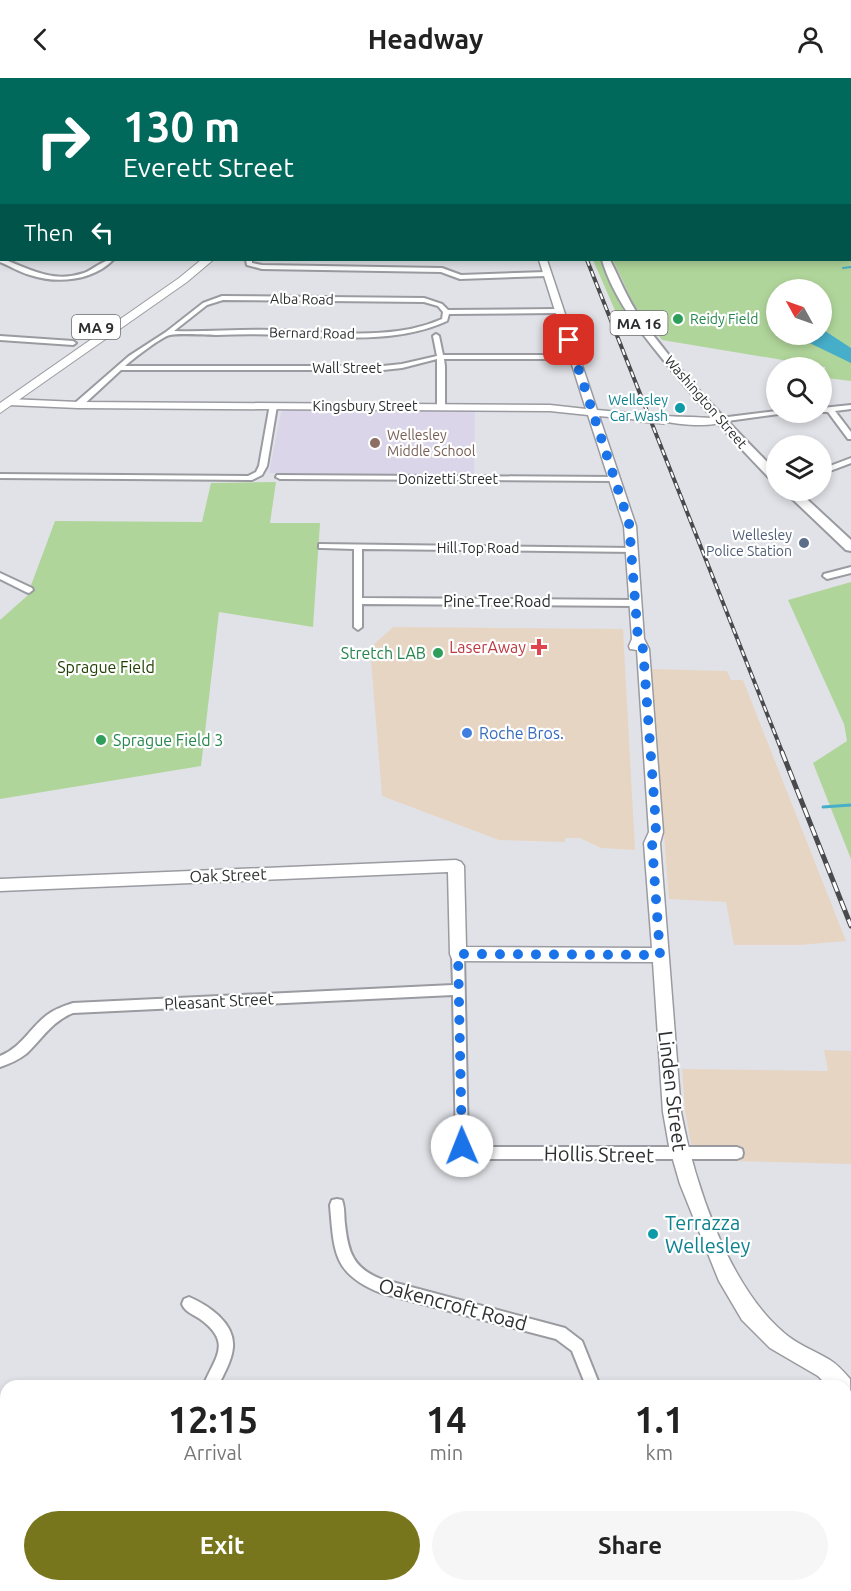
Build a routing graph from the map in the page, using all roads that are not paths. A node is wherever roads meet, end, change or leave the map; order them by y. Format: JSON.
{"nodes":[{"id":1,"x":2,"y":261,"type":"edge"},
{"id":2,"x":109,"y":261,"type":"edge"},
{"id":3,"x":191,"y":261,"type":"edge"},
{"id":4,"x":206,"y":261,"type":"edge"},
{"id":5,"x":249,"y":261,"type":"edge"},
{"id":6,"x":415,"y":261,"type":"dead end"},
{"id":7,"x":543,"y":261,"type":"edge"},
{"id":8,"x":606,"y":261,"type":"edge"},
{"id":9,"x":417,"y":270,"type":"junction"},
{"id":10,"x":546,"y":273,"type":"junction"},
{"id":11,"x":558,"y":311,"type":"junction"},
{"id":12,"x":446,"y":312,"type":"junction"},
{"id":13,"x":110,"y":324,"type":"junction"},
{"id":14,"x":168,"y":333,"type":"junction"},
{"id":15,"x":436,"y":336,"type":"dead end"},
{"id":16,"x":0,"y":338,"type":"edge"},
{"id":17,"x":0,"y":343,"type":"edge"},
{"id":18,"x":70,"y":345,"type":"junction"},
{"id":19,"x":440,"y":357,"type":"junction"},
{"id":20,"x":575,"y":357,"type":"junction"},
{"id":21,"x":118,"y":368,"type":"junction"},
{"id":22,"x":3,"y":401,"type":"edge"},
{"id":23,"x":78,"y":405,"type":"junction"},
{"id":24,"x":273,"y":406,"type":"junction"},
{"id":25,"x":441,"y":407,"type":"junction"},
{"id":26,"x":851,"y":407,"type":"edge"},
{"id":27,"x":832,"y":409,"type":"edge"},
{"id":28,"x":593,"y":412,"type":"junction"},
{"id":29,"x":766,"y":415,"type":"edge"},
{"id":30,"x":832,"y":416,"type":"edge"},
{"id":31,"x":720,"y":420,"type":"junction"},
{"id":32,"x":851,"y":437,"type":"edge"},
{"id":33,"x":851,"y":460,"type":"edge"},
{"id":34,"x":832,"y":467,"type":"edge"},
{"id":35,"x":766,"y":468,"type":"edge"},
{"id":36,"x":0,"y":476,"type":"edge"},
{"id":37,"x":280,"y":477,"type":"dead end"},
{"id":38,"x":615,"y":479,"type":"junction"},
{"id":39,"x":802,"y":501,"type":"edge"},
{"id":40,"x":848,"y":541,"type":"edge"},
{"id":41,"x":322,"y":546,"type":"dead end"},
{"id":42,"x":358,"y":547,"type":"junction"},
{"id":43,"x":633,"y":550,"type":"junction"},
{"id":44,"x":851,"y":570,"type":"edge"},
{"id":45,"x":0,"y":576,"type":"edge"},
{"id":46,"x":827,"y":576,"type":"dead end"},
{"id":47,"x":29,"y":590,"type":"dead end"},
{"id":48,"x":359,"y":601,"type":"junction"},
{"id":49,"x":636,"y":603,"type":"junction"},
{"id":50,"x":358,"y":627,"type":"dead end"},
{"id":51,"x":0,"y":885,"type":"edge"},
{"id":52,"x":458,"y":954,"type":"junction"},
{"id":53,"x":660,"y":955,"type":"junction"},
{"id":54,"x":459,"y":990,"type":"junction"},
{"id":55,"x":0,"y":1062,"type":"edge"},
{"id":56,"x":737,"y":1153,"type":"dead end"},
{"id":57,"x":680,"y":1154,"type":"junction"},
{"id":58,"x":337,"y":1205,"type":"dead end"},
{"id":59,"x":189,"y":1304,"type":"dead end"},
{"id":60,"x":213,"y":1380,"type":"edge"},
{"id":61,"x":591,"y":1380,"type":"edge"},
{"id":62,"x":836,"y":1380,"type":"edge"}],
"edges":[{"from":1,"to":2,"type":"street"},
{"from":3,"to":13,"type":"highway","number":"MA 9"},
{"from":4,"to":13,"type":"highway","number":"MA 9"},
{"from":5,"to":9,"type":"street"},
{"from":6,"to":9,"type":"street"},
{"from":7,"to":10,"type":"street","name":"Linden Street"},
{"from":8,"to":31,"type":"main road","name":"Washington Street","number":"MA 16"},
{"from":9,"to":10,"type":"street"},
{"from":10,"to":11,"type":"street","name":"Linden Street"},
{"from":11,"to":12,"type":"street","name":"Alba Road"},
{"from":11,"to":20,"type":"street","name":"Linden Street"},
{"from":12,"to":14,"type":"street","name":"Bernard Road"},
{"from":12,"to":14,"type":"street","name":"Alba Road"},
{"from":13,"to":18,"type":"highway","number":"MA 9"},
{"from":13,"to":22,"type":"highway","number":"MA 9"},
{"from":14,"to":21,"type":"street","name":"Alba Road"},
{"from":15,"to":19,"type":"street"},
{"from":16,"to":18,"type":"street"},
{"from":17,"to":18,"type":"street"},
{"from":18,"to":22,"type":"highway","number":"MA 9"},
{"from":19,"to":20,"type":"street","name":"Wall Street"},
{"from":19,"to":21,"type":"street","name":"Wall Street"},
{"from":19,"to":25,"type":"street"},
{"from":20,"to":28,"type":"street","name":"Linden Street"},
{"from":21,"to":23,"type":"street","name":"Alba Road"},
{"from":22,"to":23,"type":"street","name":"Kingsbury Street"},
{"from":23,"to":24,"type":"street","name":"Kingsbury Street"},
{"from":24,"to":25,"type":"street","name":"Kingsbury Street"},
{"from":24,"to":36,"type":"street"},
{"from":25,"to":28,"type":"street","name":"Kingsbury Street"},
{"from":26,"to":27,"type":"street"},
{"from":28,"to":31,"type":"street","name":"Kingsbury Street","bridge":true},
{"from":28,"to":38,"type":"street","name":"Linden Street"},
{"from":29,"to":31,"type":"street"},
{"from":30,"to":32,"type":"street"},
{"from":31,"to":35,"type":"main road","name":"Washington Street","number":"MA 16"},
{"from":33,"to":34,"type":"street"},
{"from":37,"to":38,"type":"street","name":"Donizetti Street"},
{"from":38,"to":43,"type":"street","name":"Linden Street"},
{"from":39,"to":40,"type":"main road"},
{"from":41,"to":42,"type":"street","name":"Hill Top Road"},
{"from":42,"to":43,"type":"street","name":"Hill Top Road"},
{"from":42,"to":48,"type":"street"},
{"from":43,"to":49,"type":"street","name":"Linden Street"},
{"from":44,"to":46,"type":"street"},
{"from":45,"to":47,"type":"street"},
{"from":48,"to":49,"type":"street","name":"Pine Tree Road"},
{"from":48,"to":50,"type":"street"},
{"from":49,"to":53,"type":"street","name":"Linden Street"},
{"from":51,"to":52,"type":"street","name":"Oak Street"},
{"from":52,"to":53,"type":"street"},
{"from":52,"to":54,"type":"street"},
{"from":53,"to":57,"type":"street","name":"Linden Street"},
{"from":54,"to":55,"type":"street","name":"Pleasant Street"},
{"from":54,"to":57,"type":"street","name":"Hollis Street"},
{"from":56,"to":57,"type":"street","name":"Hollis Street"},
{"from":57,"to":62,"type":"street","name":"Linden Street"},
{"from":58,"to":61,"type":"street","name":"Oakencroft Road"},
{"from":59,"to":60,"type":"street"}]}
